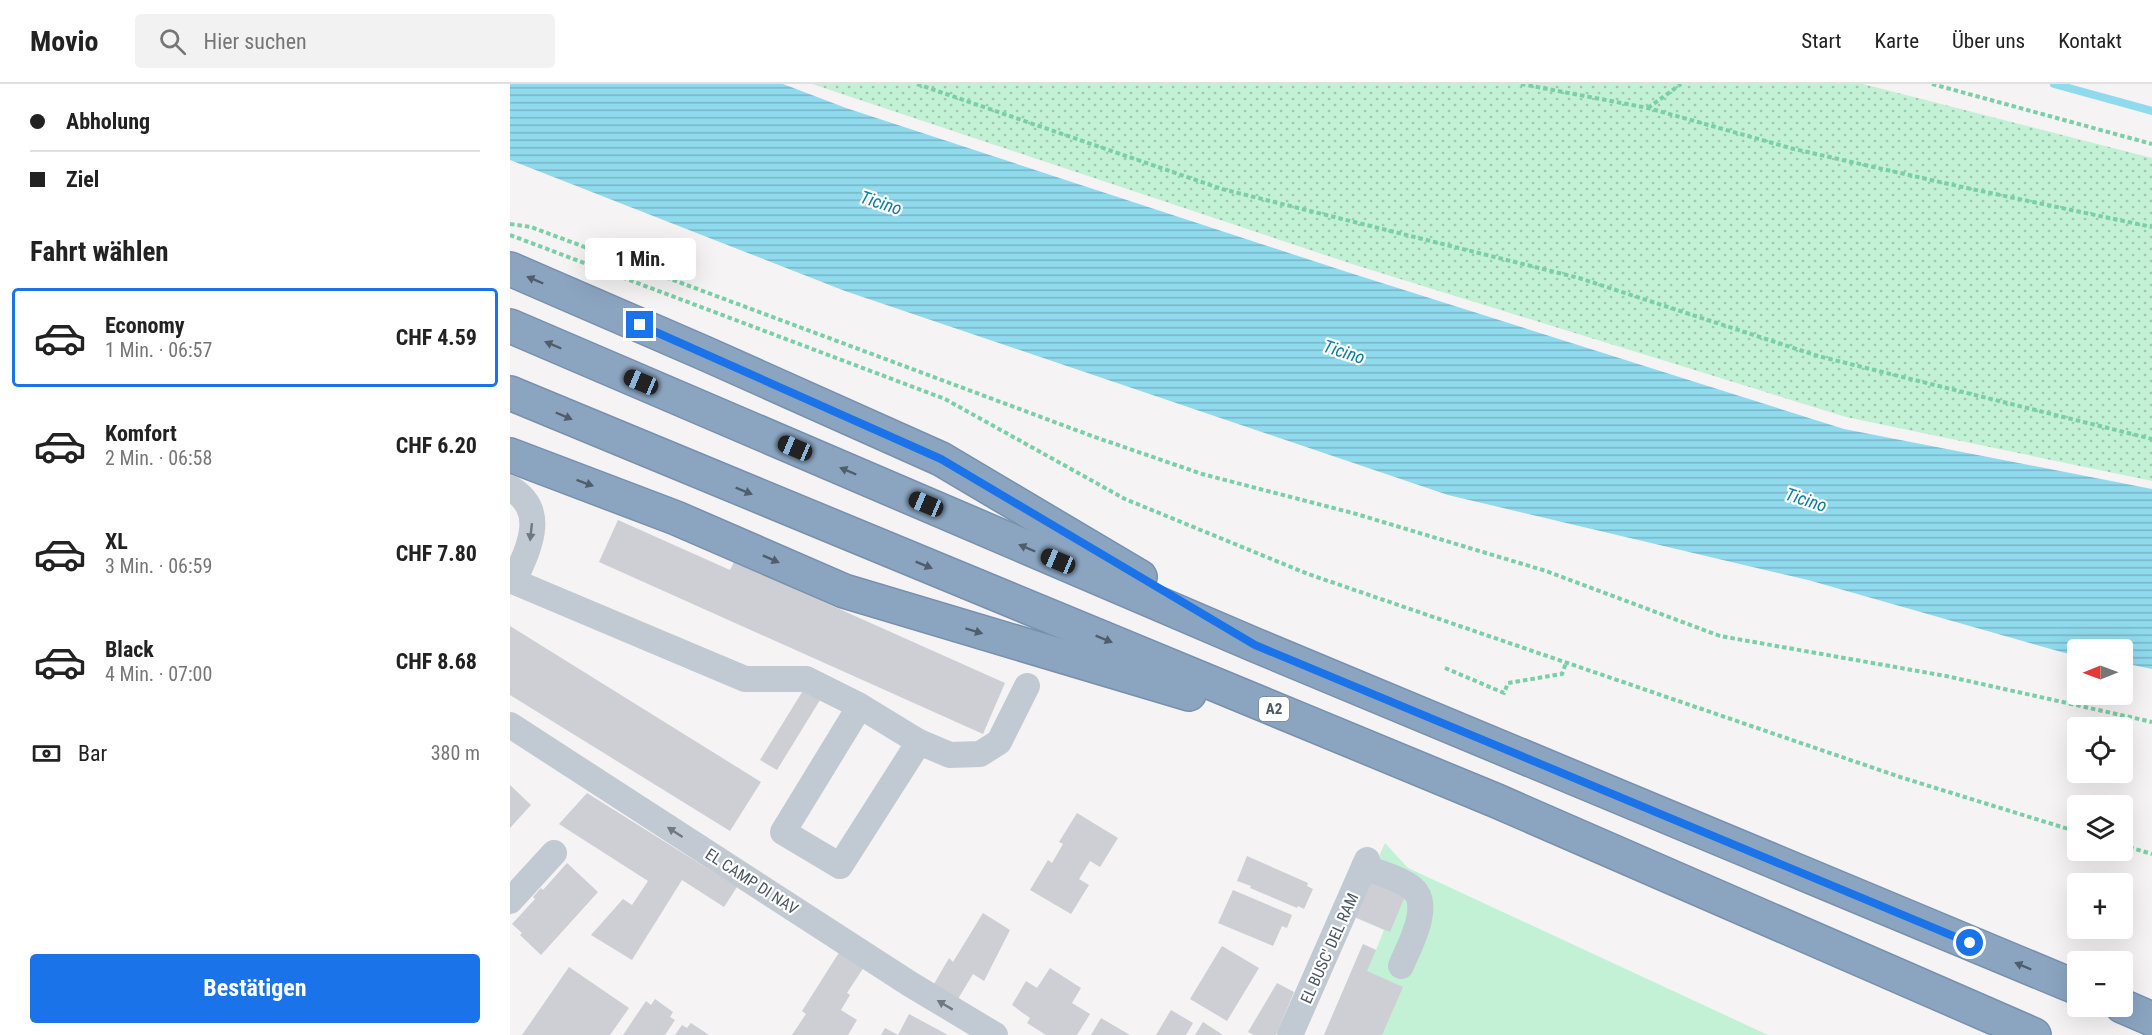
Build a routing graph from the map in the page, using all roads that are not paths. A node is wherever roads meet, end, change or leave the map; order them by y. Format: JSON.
{"nodes":[{"id":1,"x":510,"y":269,"type":"edge"},
{"id":2,"x":510,"y":326,"type":"edge"},
{"id":3,"x":510,"y":393,"type":"edge"},
{"id":4,"x":510,"y":455,"type":"edge"},
{"id":5,"x":510,"y":488,"type":"edge"},
{"id":6,"x":512,"y":581,"type":"edge"},
{"id":7,"x":1255,"y":645,"type":"junction"},
{"id":8,"x":1027,"y":686,"type":"dead end"},
{"id":9,"x":860,"y":706,"type":"junction"},
{"id":10,"x":510,"y":725,"type":"edge"},
{"id":11,"x":919,"y":742,"type":"junction"},
{"id":12,"x":1356,"y":743,"type":"junction"},
{"id":13,"x":554,"y":853,"type":"dead end"},
{"id":14,"x":510,"y":901,"type":"edge"},
{"id":15,"x":1401,"y":966,"type":"dead end"},
{"id":16,"x":2067,"y":983,"type":"edge"},
{"id":17,"x":2133,"y":1011,"type":"edge"},
{"id":18,"x":2152,"y":1019,"type":"edge"},
{"id":19,"x":995,"y":1035,"type":"edge"},
{"id":20,"x":1290,"y":1035,"type":"edge"},
{"id":21,"x":2034,"y":1035,"type":"edge"}],
"edges":[{"from":7,"to":1,"type":"highway","one_way":true},
{"from":7,"to":2,"type":"highway","one_way":true},
{"from":3,"to":12,"type":"highway","number":"A2","one_way":true},
{"from":4,"to":12,"type":"highway","one_way":true},
{"from":5,"to":6,"type":"street","one_way":true},
{"from":6,"to":9,"type":"street"},
{"from":16,"to":7,"type":"highway","one_way":true},
{"from":8,"to":11,"type":"street"},
{"from":9,"to":11,"type":"street"},
{"from":9,"to":11,"type":"street"},
{"from":19,"to":10,"type":"street","name":"EL CAMP DI NAV","one_way":true},
{"from":12,"to":21,"type":"highway","number":"A2"},
{"from":13,"to":14,"type":"street"},
{"from":15,"to":20,"type":"street","name":"EL BUSC' DEL RAM"},
{"from":17,"to":18,"type":"highway"}]}
